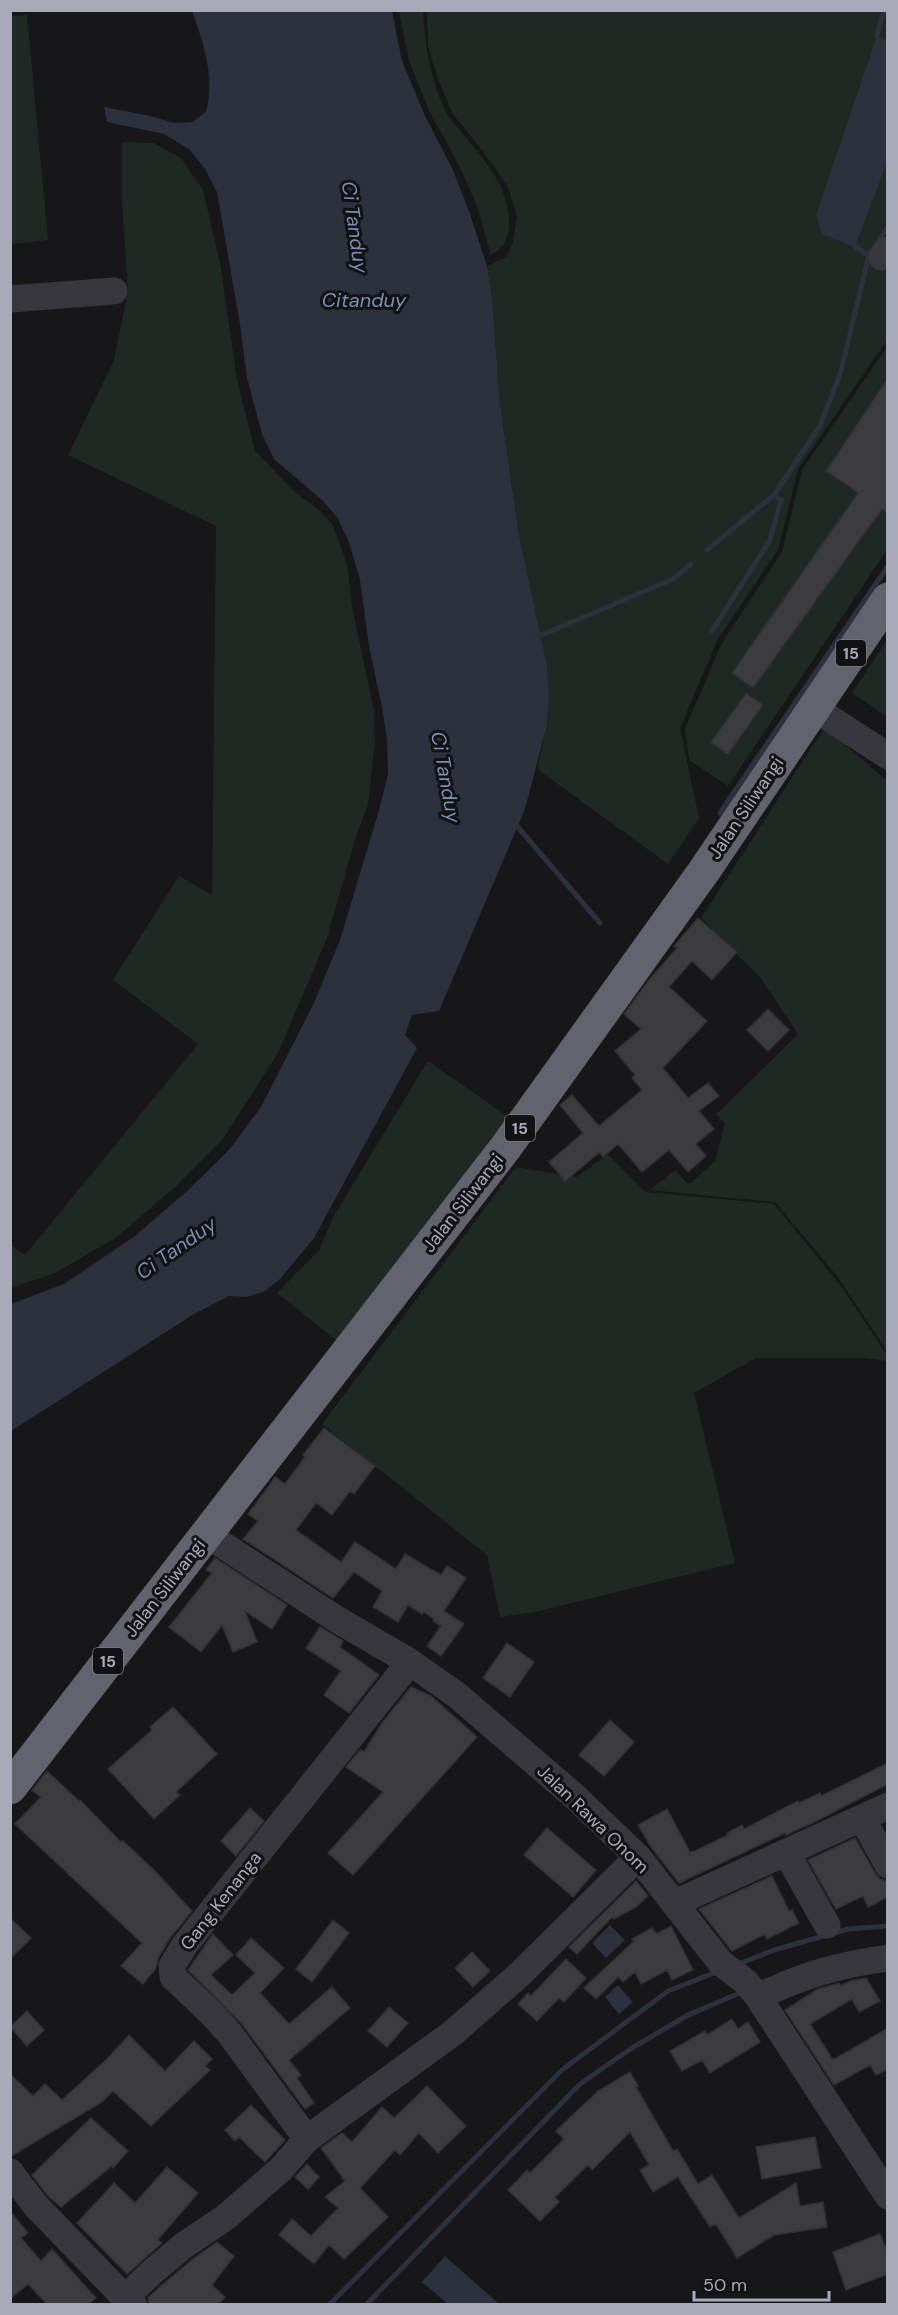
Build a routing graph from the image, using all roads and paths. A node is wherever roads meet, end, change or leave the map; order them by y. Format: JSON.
{"nodes":[{"id":1,"x":114,"y":291,"type":"dead end"},
{"id":2,"x":10,"y":298,"type":"edge"},
{"id":3,"x":888,"y":599,"type":"edge"},
{"id":4,"x":814,"y":708,"type":"junction"},
{"id":5,"x":888,"y":756,"type":"edge"},
{"id":6,"x":206,"y":1534,"type":"junction"},
{"id":7,"x":410,"y":1662,"type":"junction"},
{"id":8,"x":10,"y":1788,"type":"edge"},
{"id":9,"x":888,"y":1806,"type":"edge"},
{"id":10,"x":862,"y":1818,"type":"junction"},
{"id":11,"x":786,"y":1852,"type":"junction"},
{"id":12,"x":638,"y":1857,"type":"junction"},
{"id":13,"x":888,"y":1865,"type":"edge"},
{"id":14,"x":675,"y":1903,"type":"junction"},
{"id":15,"x":827,"y":1926,"type":"dead end"},
{"id":16,"x":888,"y":1958,"type":"edge"},
{"id":17,"x":742,"y":1981,"type":"junction"},
{"id":18,"x":307,"y":2139,"type":"junction"},
{"id":19,"x":10,"y":2172,"type":"edge"},
{"id":20,"x":888,"y":2196,"type":"edge"},
{"id":21,"x":129,"y":2301,"type":"edge"}],
"edges":[{"from":1,"to":2,"type":"street"},
{"from":3,"to":4,"type":"highway","name":"Jalan Siliwangi","number":"15"},
{"from":4,"to":5,"type":"street"},
{"from":4,"to":6,"type":"highway","name":"Jalan Siliwangi","number":"15"},
{"from":6,"to":7,"type":"street","name":"Jalan Rawa Onom"},
{"from":6,"to":8,"type":"highway","name":"Jalan Siliwangi","number":"15"},
{"from":7,"to":12,"type":"street","name":"Jalan Rawa Onom"},
{"from":7,"to":18,"type":"street","name":"Gang Kenanga"},
{"from":9,"to":10,"type":"street"},
{"from":10,"to":11,"type":"street"},
{"from":10,"to":13,"type":"street"},
{"from":11,"to":14,"type":"street"},
{"from":11,"to":15,"type":"street"},
{"from":12,"to":14,"type":"street","name":"Jalan Rawa Onom"},
{"from":12,"to":18,"type":"street"},
{"from":14,"to":17,"type":"street","name":"Jalan Rawa Onom"},
{"from":16,"to":17,"type":"street"},
{"from":17,"to":20,"type":"street","name":"Jalan Rawa Onom"},
{"from":18,"to":21,"type":"street"},
{"from":19,"to":21,"type":"street"}]}
